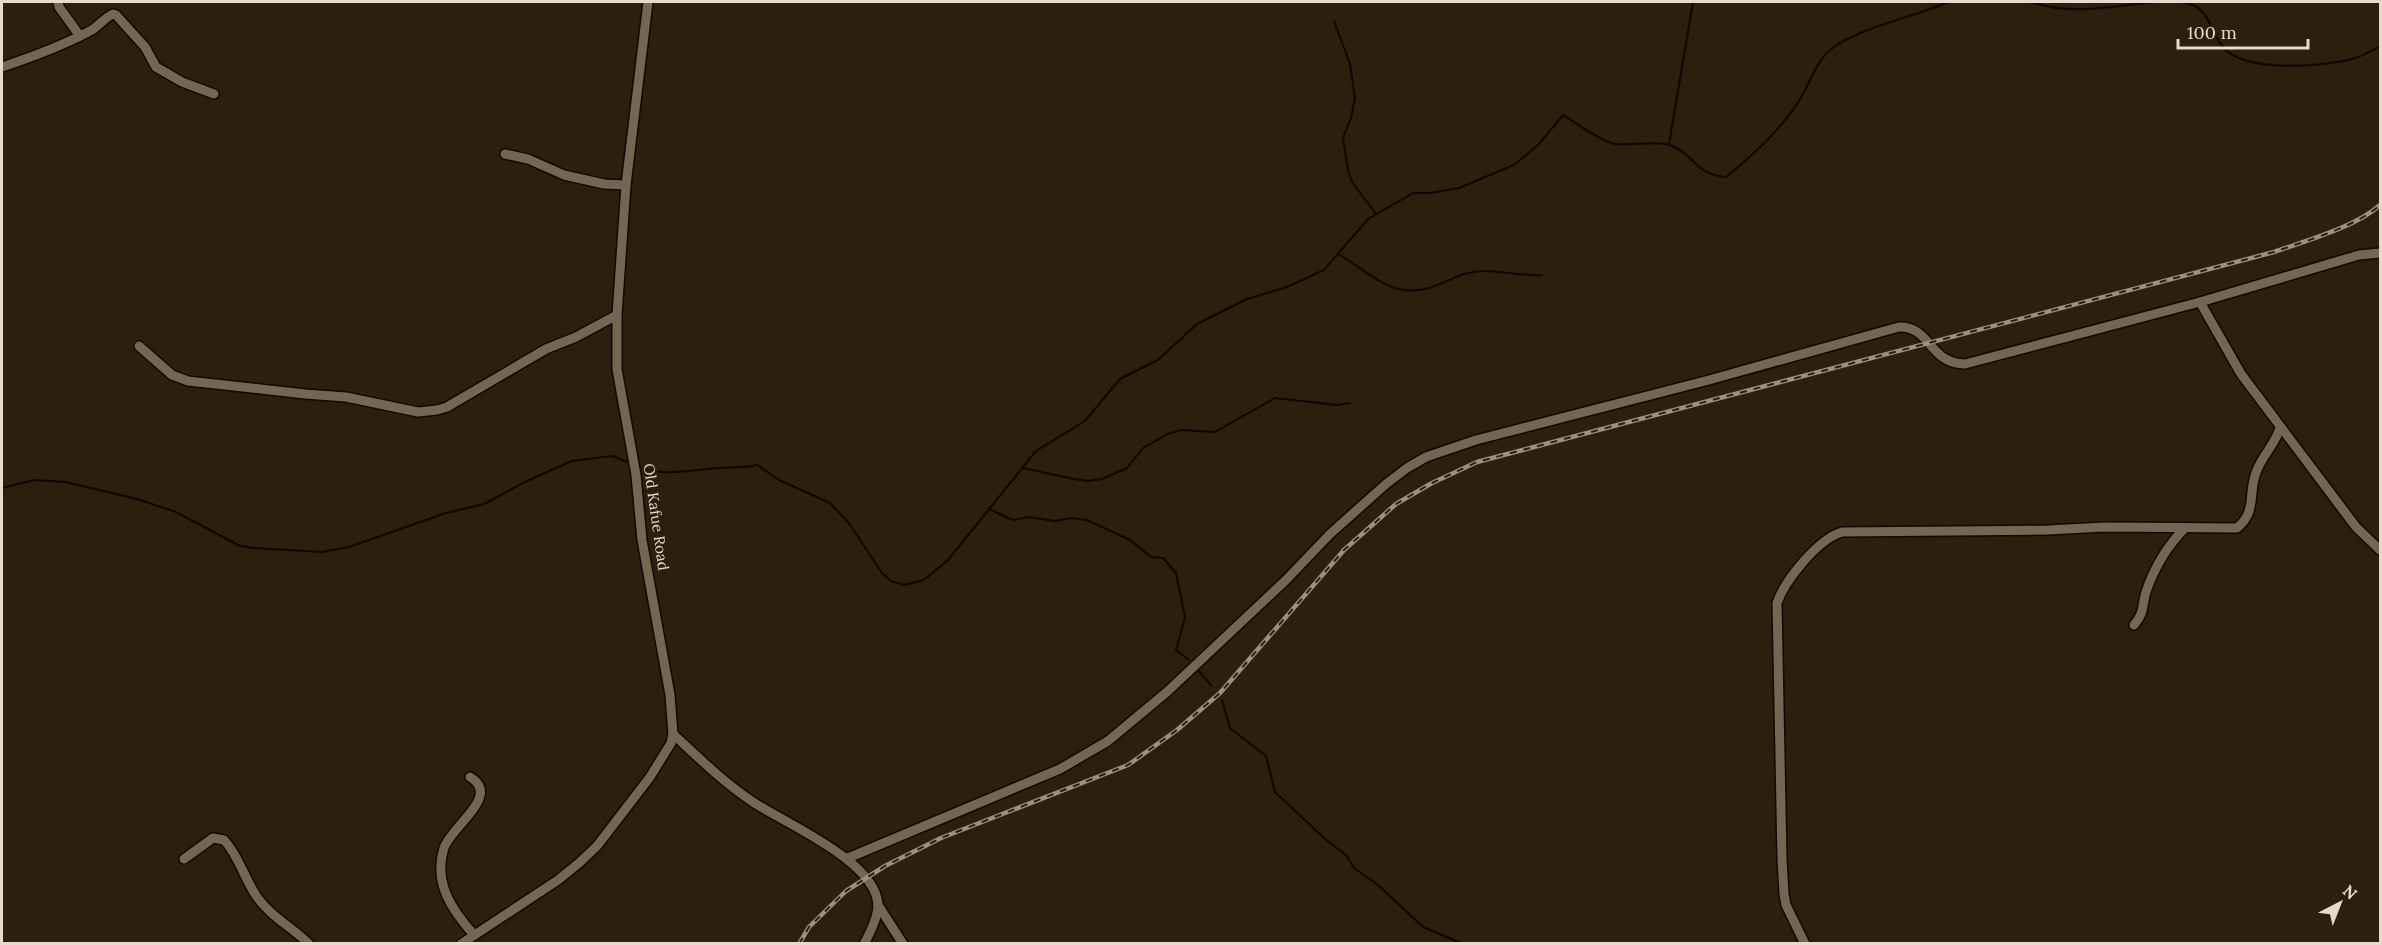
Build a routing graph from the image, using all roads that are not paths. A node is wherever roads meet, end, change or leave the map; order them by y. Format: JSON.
{"nodes":[{"id":1,"x":58,"y":2,"type":"edge"},
{"id":2,"x":648,"y":2,"type":"edge"},
{"id":3,"x":80,"y":36,"type":"junction"},
{"id":4,"x":2,"y":67,"type":"edge"},
{"id":5,"x":214,"y":94,"type":"dead end"},
{"id":6,"x":505,"y":154,"type":"dead end"},
{"id":7,"x":626,"y":185,"type":"junction"},
{"id":8,"x":2380,"y":253,"type":"edge"},
{"id":9,"x":2200,"y":302,"type":"junction"},
{"id":10,"x":617,"y":315,"type":"junction"},
{"id":11,"x":139,"y":346,"type":"dead end"},
{"id":12,"x":2280,"y":428,"type":"junction"},
{"id":13,"x":2185,"y":528,"type":"junction"},
{"id":14,"x":2380,"y":550,"type":"edge"},
{"id":15,"x":2134,"y":625,"type":"dead end"},
{"id":16,"x":673,"y":734,"type":"junction"},
{"id":17,"x":470,"y":777,"type":"dead end"},
{"id":18,"x":848,"y":858,"type":"junction"},
{"id":19,"x":184,"y":859,"type":"dead end"},
{"id":20,"x":878,"y":905,"type":"junction"},
{"id":21,"x":474,"y":935,"type":"junction"},
{"id":22,"x":309,"y":944,"type":"edge"},
{"id":23,"x":461,"y":944,"type":"edge"},
{"id":24,"x":864,"y":944,"type":"edge"},
{"id":25,"x":903,"y":944,"type":"edge"},
{"id":26,"x":1805,"y":944,"type":"edge"}],
"edges":[{"from":1,"to":3,"type":"street"},
{"from":2,"to":7,"type":"street","name":"Old Kafue Road"},
{"from":3,"to":4,"type":"street"},
{"from":3,"to":5,"type":"street"},
{"from":6,"to":7,"type":"street"},
{"from":7,"to":10,"type":"street","name":"Old Kafue Road"},
{"from":8,"to":9,"type":"street"},
{"from":9,"to":12,"type":"street"},
{"from":9,"to":18,"type":"street"},
{"from":10,"to":11,"type":"street"},
{"from":10,"to":16,"type":"street","name":"Old Kafue Road"},
{"from":12,"to":13,"type":"street"},
{"from":12,"to":14,"type":"street"},
{"from":13,"to":15,"type":"street"},
{"from":13,"to":26,"type":"street"},
{"from":16,"to":18,"type":"street"},
{"from":16,"to":21,"type":"street"},
{"from":17,"to":21,"type":"street"},
{"from":18,"to":20,"type":"street"},
{"from":19,"to":22,"type":"street"},
{"from":20,"to":24,"type":"street"},
{"from":20,"to":25,"type":"street"},
{"from":21,"to":23,"type":"street"}]}
